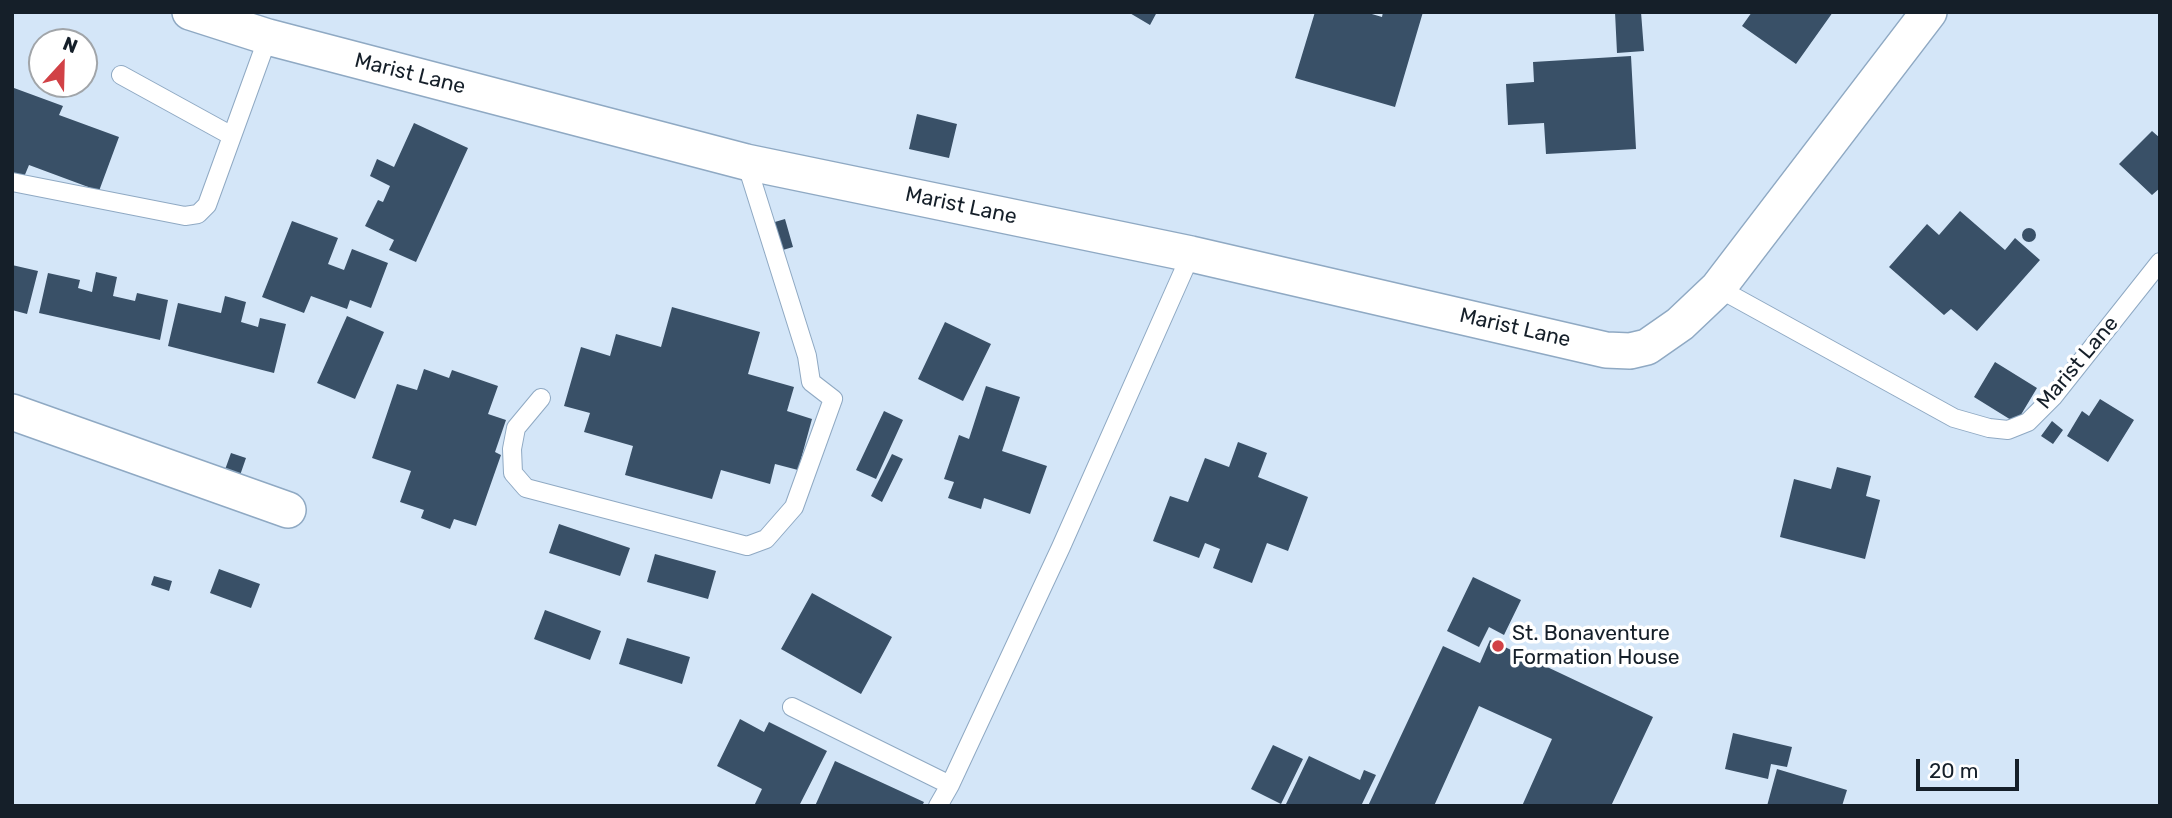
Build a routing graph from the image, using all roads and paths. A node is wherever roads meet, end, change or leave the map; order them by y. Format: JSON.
{"nodes":[{"id":1,"x":190,"y":12,"type":"edge"},
{"id":2,"x":1929,"y":12,"type":"edge"},
{"id":3,"x":268,"y":37,"type":"junction"},
{"id":4,"x":121,"y":75,"type":"dead end"},
{"id":5,"x":232,"y":136,"type":"junction"},
{"id":6,"x":747,"y":162,"type":"junction"},
{"id":7,"x":12,"y":182,"type":"edge"},
{"id":8,"x":1191,"y":254,"type":"junction"},
{"id":9,"x":2160,"y":262,"type":"edge"},
{"id":10,"x":1718,"y":288,"type":"junction"},
{"id":11,"x":541,"y":398,"type":"dead end"},
{"id":12,"x":12,"y":412,"type":"edge"},
{"id":13,"x":288,"y":510,"type":"dead end"},
{"id":14,"x":792,"y":707,"type":"dead end"},
{"id":15,"x":950,"y":785,"type":"junction"},
{"id":16,"x":938,"y":806,"type":"edge"}],
"edges":[{"from":1,"to":3,"type":"street","name":"Marist Lane"},
{"from":2,"to":10,"type":"street","name":"Marist Lane"},
{"from":3,"to":5,"type":"lane"},
{"from":3,"to":6,"type":"street","name":"Marist Lane"},
{"from":4,"to":5,"type":"lane"},
{"from":5,"to":7,"type":"lane"},
{"from":6,"to":8,"type":"street","name":"Marist Lane"},
{"from":6,"to":11,"type":"lane"},
{"from":8,"to":10,"type":"street","name":"Marist Lane"},
{"from":8,"to":15,"type":"lane"},
{"from":9,"to":10,"type":"lane","name":"Marist Lane"},
{"from":12,"to":13,"type":"street"},
{"from":14,"to":15,"type":"lane"},
{"from":15,"to":16,"type":"lane"}]}
